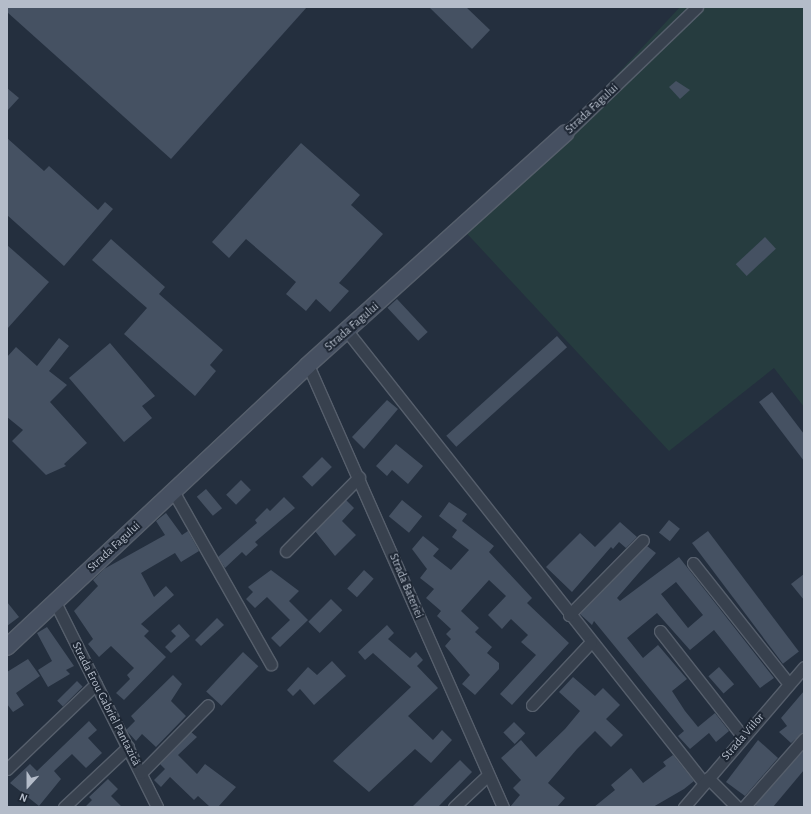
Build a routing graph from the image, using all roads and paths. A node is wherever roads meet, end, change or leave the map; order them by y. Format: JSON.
{"nodes":[{"id":1,"x":697,"y":7,"type":"edge"},
{"id":2,"x":565,"y":134,"type":"joint"},
{"id":3,"x":348,"y":331,"type":"junction"},
{"id":4,"x":308,"y":365,"type":"junction"},
{"id":5,"x":359,"y":477,"type":"junction"},
{"id":6,"x":173,"y":491,"type":"junction"},
{"id":7,"x":643,"y":540,"type":"dead end"},
{"id":8,"x":286,"y":551,"type":"dead end"},
{"id":9,"x":693,"y":563,"type":"dead end"},
{"id":10,"x":55,"y":602,"type":"junction"},
{"id":11,"x":569,"y":615,"type":"junction"},
{"id":12,"x":660,"y":631,"type":"dead end"},
{"id":13,"x":591,"y":642,"type":"junction"},
{"id":14,"x":7,"y":648,"type":"edge"},
{"id":15,"x":271,"y":664,"type":"dead end"},
{"id":16,"x":804,"y":667,"type":"edge"},
{"id":17,"x":96,"y":684,"type":"junction"},
{"id":18,"x":789,"y":684,"type":"junction"},
{"id":19,"x":208,"y":705,"type":"dead end"},
{"id":20,"x":532,"y":705,"type":"dead end"},
{"id":21,"x":743,"y":737,"type":"junction"},
{"id":22,"x":804,"y":738,"type":"edge"},
{"id":23,"x":128,"y":747,"type":"junction"},
{"id":24,"x":7,"y":769,"type":"edge"},
{"id":25,"x":141,"y":774,"type":"junction"},
{"id":26,"x":488,"y":775,"type":"junction"},
{"id":27,"x":706,"y":780,"type":"junction"},
{"id":28,"x":64,"y":807,"type":"edge"},
{"id":29,"x":156,"y":807,"type":"edge"},
{"id":30,"x":454,"y":807,"type":"edge"},
{"id":31,"x":503,"y":807,"type":"edge"},
{"id":32,"x":684,"y":807,"type":"edge"},
{"id":33,"x":737,"y":807,"type":"edge"},
{"id":34,"x":744,"y":807,"type":"edge"}],
"edges":[{"from":1,"to":2,"type":"street","name":"Strada Fagului"},
{"from":2,"to":3,"type":"street","name":"Strada Fagului"},
{"from":3,"to":4,"type":"street","name":"Strada Fagului"},
{"from":3,"to":11,"type":"street"},
{"from":4,"to":5,"type":"street","name":"Strada Bateriei"},
{"from":4,"to":6,"type":"street","name":"Strada Fagului"},
{"from":5,"to":8,"type":"street"},
{"from":5,"to":26,"type":"street","name":"Strada Bateriei"},
{"from":6,"to":10,"type":"street","name":"Strada Fagului"},
{"from":6,"to":15,"type":"street"},
{"from":7,"to":11,"type":"street"},
{"from":9,"to":18,"type":"street"},
{"from":10,"to":14,"type":"street","name":"Strada Fagului"},
{"from":10,"to":17,"type":"street","name":"Strada Erou Gabriel Pantazică"},
{"from":11,"to":13,"type":"street"},
{"from":12,"to":21,"type":"street"},
{"from":13,"to":20,"type":"street"},
{"from":13,"to":27,"type":"street"},
{"from":16,"to":18,"type":"street","name":"Strada Viilor"},
{"from":17,"to":23,"type":"street","name":"Strada Erou Gabriel Pantazică"},
{"from":17,"to":24,"type":"street"},
{"from":18,"to":21,"type":"street","name":"Strada Viilor"},
{"from":19,"to":25,"type":"street"},
{"from":21,"to":27,"type":"street","name":"Strada Viilor"},
{"from":22,"to":34,"type":"street"},
{"from":23,"to":25,"type":"street","name":"Strada Erou Gabriel Pantazică"},
{"from":23,"to":28,"type":"street"},
{"from":25,"to":29,"type":"street","name":"Strada Erou Gabriel Pantazică"},
{"from":26,"to":30,"type":"street"},
{"from":26,"to":31,"type":"street","name":"Strada Bateriei"},
{"from":27,"to":32,"type":"street","name":"Strada Viilor"},
{"from":27,"to":33,"type":"street"}]}
